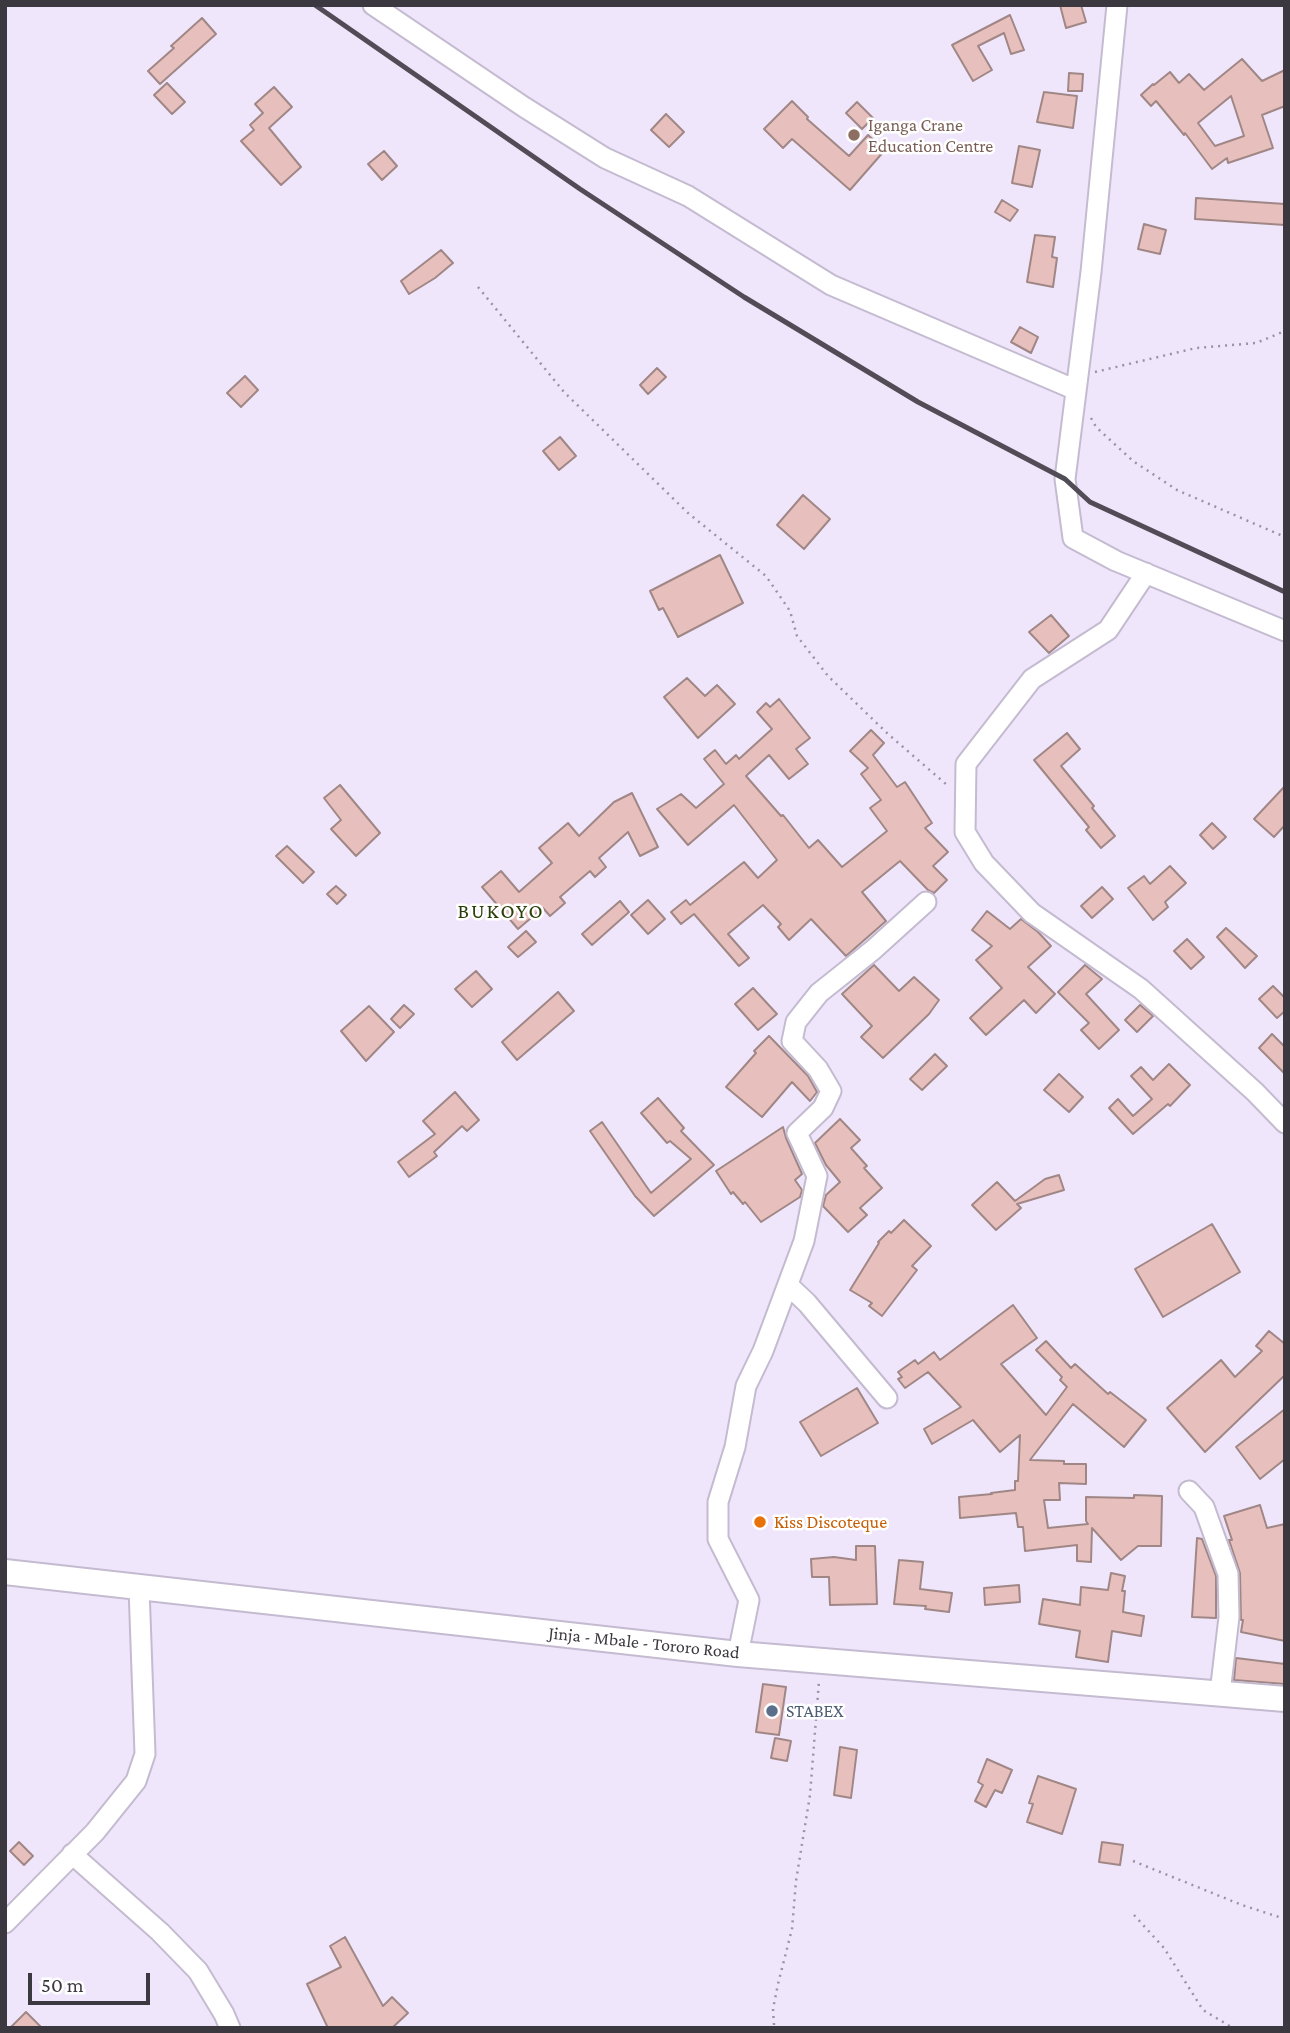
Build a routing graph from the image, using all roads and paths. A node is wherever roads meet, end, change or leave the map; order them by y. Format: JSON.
{"nodes":[{"id":1,"x":373,"y":5,"type":"edge"},
{"id":2,"x":1117,"y":5,"type":"edge"},
{"id":3,"x":478,"y":286,"type":"dead end"},
{"id":4,"x":1285,"y":331,"type":"edge"},
{"id":5,"x":1077,"y":383,"type":"junction"},
{"id":6,"x":1285,"y":537,"type":"edge"},
{"id":7,"x":1146,"y":573,"type":"junction"},
{"id":8,"x":1285,"y":631,"type":"edge"},
{"id":9,"x":965,"y":801,"type":"junction"},
{"id":10,"x":926,"y":902,"type":"dead end"},
{"id":11,"x":1285,"y":1123,"type":"edge"},
{"id":12,"x":789,"y":1286,"type":"junction"},
{"id":13,"x":887,"y":1398,"type":"dead end"},
{"id":14,"x":1189,"y":1491,"type":"dead end"},
{"id":15,"x":5,"y":1572,"type":"edge"},
{"id":16,"x":139,"y":1588,"type":"junction"},
{"id":17,"x":738,"y":1654,"type":"junction"},
{"id":18,"x":822,"y":1661,"type":"junction"},
{"id":19,"x":1220,"y":1693,"type":"junction"},
{"id":20,"x":1285,"y":1699,"type":"edge"},
{"id":21,"x":72,"y":1854,"type":"junction"},
{"id":22,"x":1133,"y":1861,"type":"dead end"},
{"id":23,"x":1133,"y":1915,"type":"dead end"},
{"id":24,"x":1285,"y":1919,"type":"edge"},
{"id":25,"x":5,"y":1923,"type":"edge"},
{"id":26,"x":774,"y":2025,"type":"dead end"},
{"id":27,"x":230,"y":2028,"type":"edge"},
{"id":28,"x":1234,"y":2028,"type":"edge"}],
"edges":[{"from":1,"to":5,"type":"street"},
{"from":2,"to":5,"type":"street"},
{"from":3,"to":9,"type":"path"},
{"from":4,"to":5,"type":"path"},
{"from":5,"to":6,"type":"path"},
{"from":5,"to":7,"type":"street"},
{"from":7,"to":8,"type":"street"},
{"from":7,"to":9,"type":"street"},
{"from":9,"to":11,"type":"street"},
{"from":10,"to":12,"type":"street"},
{"from":12,"to":13,"type":"street"},
{"from":12,"to":17,"type":"street"},
{"from":14,"to":19,"type":"street"},
{"from":15,"to":16,"type":"main road","name":"Jinja - Mbale - Tororo Road"},
{"from":16,"to":17,"type":"main road","name":"Jinja - Mbale - Tororo Road"},
{"from":16,"to":21,"type":"street"},
{"from":17,"to":18,"type":"main road","name":"Jinja - Mbale - Tororo Road"},
{"from":18,"to":19,"type":"main road","name":"Jinja - Mbale - Tororo Road"},
{"from":18,"to":26,"type":"path"},
{"from":19,"to":20,"type":"main road","name":"Jinja - Mbale - Tororo Road"},
{"from":21,"to":25,"type":"street"},
{"from":21,"to":27,"type":"street"},
{"from":22,"to":24,"type":"path"},
{"from":23,"to":28,"type":"path"}]}
